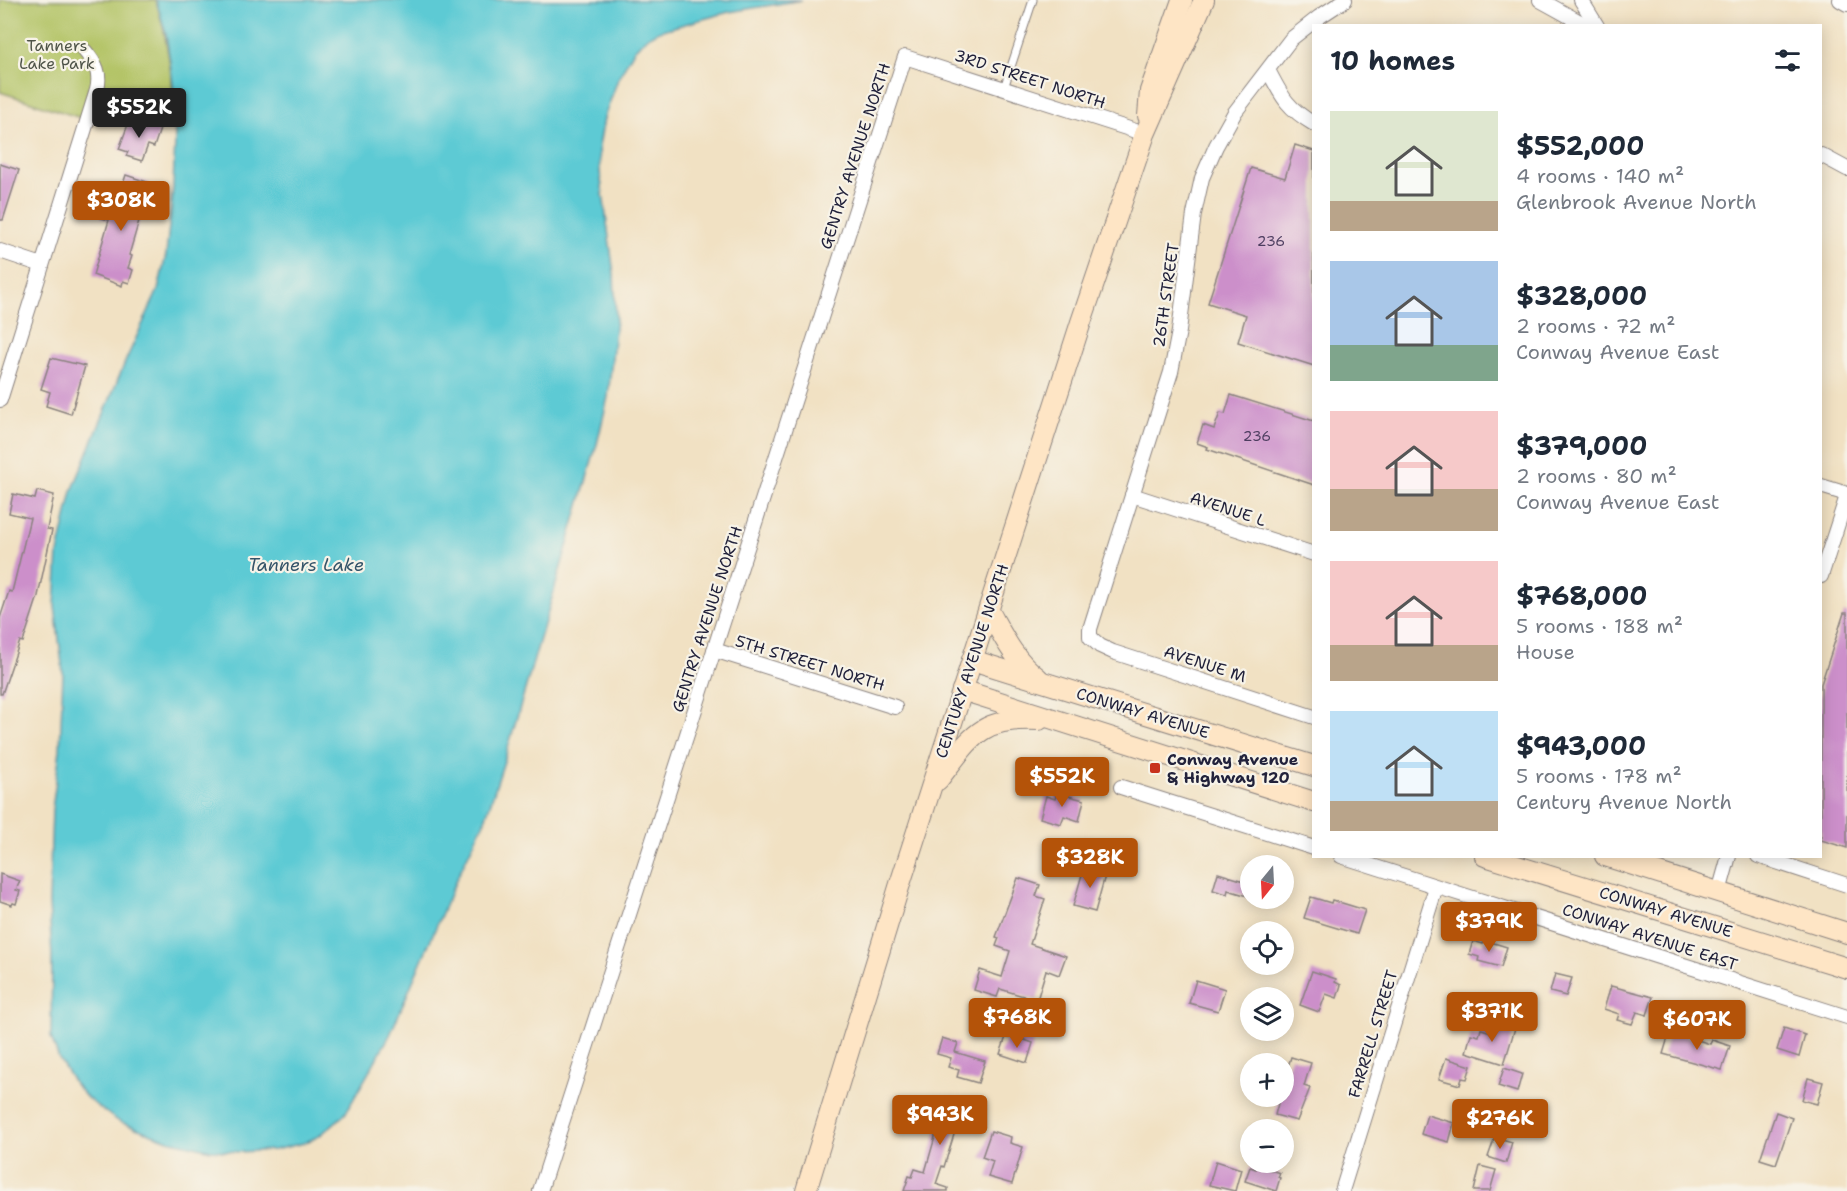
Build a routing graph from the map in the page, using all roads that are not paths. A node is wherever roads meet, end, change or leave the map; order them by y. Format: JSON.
{"nodes":[{"id":1,"x":1033,"y":0,"type":"edge"},
{"id":2,"x":1182,"y":0,"type":"edge"},
{"id":3,"x":1204,"y":0,"type":"edge"},
{"id":4,"x":1345,"y":0,"type":"edge"},
{"id":5,"x":1540,"y":0,"type":"edge"},
{"id":6,"x":1581,"y":0,"type":"edge"},
{"id":7,"x":1840,"y":0,"type":"edge"},
{"id":8,"x":1847,"y":4,"type":"edge"},
{"id":9,"x":1583,"y":24,"type":"edge"},
{"id":10,"x":1596,"y":24,"type":"edge"},
{"id":11,"x":85,"y":51,"type":"dead end"},
{"id":12,"x":905,"y":57,"type":"joint"},
{"id":13,"x":1268,"y":70,"type":"junction"},
{"id":14,"x":1004,"y":88,"type":"junction"},
{"id":15,"x":1312,"y":123,"type":"edge"},
{"id":16,"x":1145,"y":134,"type":"junction"},
{"id":17,"x":1822,"y":156,"type":"edge"},
{"id":18,"x":1847,"y":169,"type":"edge"},
{"id":19,"x":0,"y":251,"type":"edge"},
{"id":20,"x":42,"y":265,"type":"junction"},
{"id":21,"x":0,"y":400,"type":"edge"},
{"id":22,"x":1822,"y":486,"type":"edge"},
{"id":23,"x":1132,"y":495,"type":"junction"},
{"id":24,"x":1847,"y":495,"type":"edge"},
{"id":25,"x":1312,"y":553,"type":"edge"},
{"id":26,"x":1822,"y":573,"type":"edge"},
{"id":27,"x":989,"y":610,"type":"junction"},
{"id":28,"x":1090,"y":637,"type":"joint"},
{"id":29,"x":714,"y":650,"type":"junction"},
{"id":30,"x":972,"y":660,"type":"junction"},
{"id":31,"x":1045,"y":683,"type":"junction"},
{"id":32,"x":962,"y":690,"type":"junction"},
{"id":33,"x":895,"y":707,"type":"dead end"},
{"id":34,"x":1312,"y":716,"type":"edge"},
{"id":35,"x":1059,"y":720,"type":"junction"},
{"id":36,"x":1312,"y":765,"type":"edge"},
{"id":37,"x":1121,"y":787,"type":"dead end"},
{"id":38,"x":930,"y":789,"type":"junction"},
{"id":39,"x":1312,"y":801,"type":"edge"},
{"id":40,"x":1312,"y":847,"type":"edge"},
{"id":41,"x":1347,"y":858,"type":"edge"},
{"id":42,"x":1491,"y":858,"type":"edge"},
{"id":43,"x":1611,"y":858,"type":"edge"},
{"id":44,"x":1728,"y":858,"type":"edge"},
{"id":45,"x":1764,"y":858,"type":"edge"},
{"id":46,"x":1847,"y":885,"type":"edge"},
{"id":47,"x":1436,"y":886,"type":"junction"},
{"id":48,"x":1719,"y":892,"type":"junction"},
{"id":49,"x":1847,"y":933,"type":"edge"},
{"id":50,"x":1847,"y":968,"type":"edge"},
{"id":51,"x":1847,"y":1017,"type":"edge"},
{"id":52,"x":540,"y":1191,"type":"edge"},
{"id":53,"x":806,"y":1191,"type":"edge"},
{"id":54,"x":1342,"y":1191,"type":"edge"}],
"edges":[{"from":1,"to":14,"type":"lane"},
{"from":2,"to":16,"type":"main road","name":"CENTURY AVENUE NORTH"},
{"from":3,"to":16,"type":"main road","name":"CENTURY AVENUE NORTH"},
{"from":4,"to":13,"type":"street","name":"26TH STREET"},
{"from":5,"to":9,"type":"street"},
{"from":6,"to":10,"type":"street"},
{"from":7,"to":8,"type":"street"},
{"from":11,"to":20,"type":"street"},
{"from":12,"to":14,"type":"street","name":"3RD STREET NORTH"},
{"from":12,"to":29,"type":"street","name":"GENTRY AVENUE NORTH"},
{"from":13,"to":15,"type":"street"},
{"from":13,"to":23,"type":"street","name":"26TH STREET"},
{"from":14,"to":16,"type":"street","name":"3RD STREET NORTH"},
{"from":16,"to":27,"type":"main road","name":"CENTURY AVENUE NORTH"},
{"from":17,"to":18,"type":"street"},
{"from":19,"to":20,"type":"street"},
{"from":20,"to":21,"type":"street"},
{"from":22,"to":24,"type":"street"},
{"from":23,"to":25,"type":"street","name":"AVENUE L"},
{"from":23,"to":28,"type":"street","name":"26TH STREET"},
{"from":24,"to":26,"type":"street"},
{"from":27,"to":30,"type":"main road","name":"CENTURY AVENUE NORTH"},
{"from":27,"to":31,"type":"main road"},
{"from":28,"to":34,"type":"street","name":"AVENUE M"},
{"from":29,"to":33,"type":"street","name":"5TH STREET NORTH"},
{"from":29,"to":52,"type":"street","name":"GENTRY AVENUE NORTH"},
{"from":30,"to":31,"type":"main road","name":"CONWAY AVENUE"},
{"from":30,"to":32,"type":"main road","name":"CENTURY AVENUE NORTH"},
{"from":31,"to":36,"type":"main road","name":"CONWAY AVENUE"},
{"from":32,"to":35,"type":"main road","name":"CONWAY AVENUE"},
{"from":32,"to":38,"type":"main road","name":"CENTURY AVENUE NORTH"},
{"from":35,"to":38,"type":"main road"},
{"from":35,"to":39,"type":"main road","name":"CONWAY AVENUE"},
{"from":37,"to":40,"type":"street"},
{"from":38,"to":53,"type":"main road","name":"CENTURY AVENUE NORTH"},
{"from":41,"to":47,"type":"street","name":"CONWAY AVENUE EAST"},
{"from":42,"to":50,"type":"main road","name":"CONWAY AVENUE"},
{"from":43,"to":48,"type":"main road"},
{"from":44,"to":48,"type":"street"},
{"from":45,"to":46,"type":"street"},
{"from":47,"to":51,"type":"street","name":"CONWAY AVENUE EAST"},
{"from":47,"to":54,"type":"street","name":"FARRELL STREET"},
{"from":48,"to":49,"type":"main road"}]}
